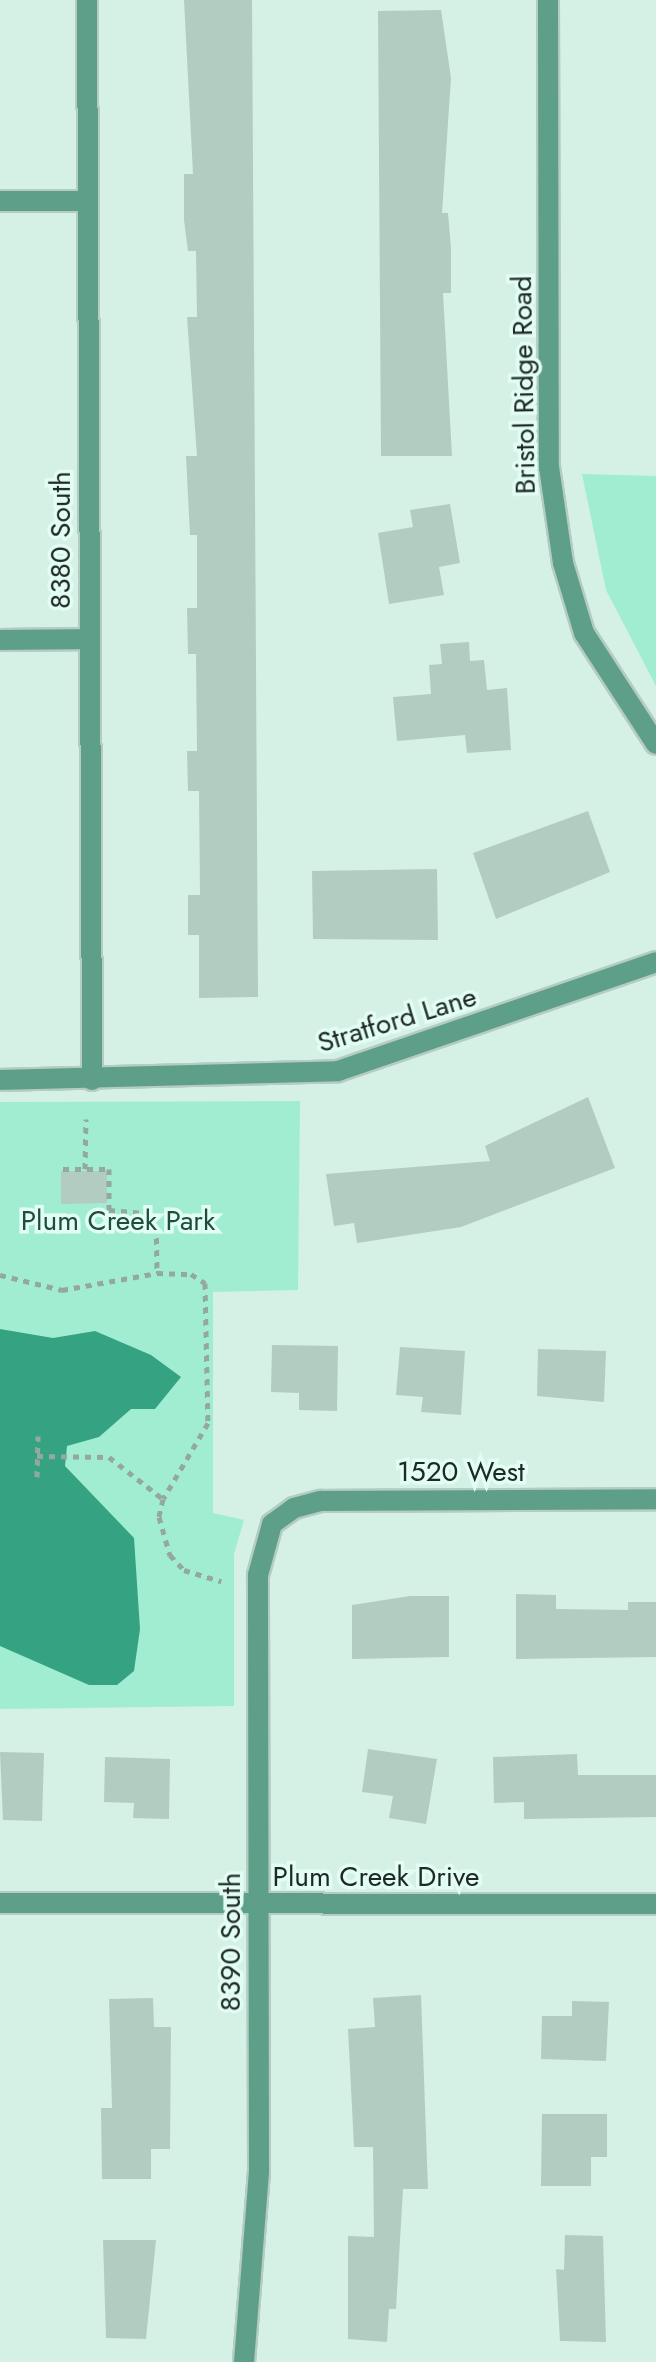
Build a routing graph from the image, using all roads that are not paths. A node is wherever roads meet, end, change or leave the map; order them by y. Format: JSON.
{"nodes":[{"id":1,"x":87,"y":0,"type":"edge"},
{"id":2,"x":548,"y":0,"type":"edge"},
{"id":3,"x":0,"y":201,"type":"edge"},
{"id":4,"x":88,"y":201,"type":"junction"},
{"id":5,"x":90,"y":639,"type":"junction"},
{"id":6,"x":0,"y":640,"type":"edge"},
{"id":7,"x":656,"y":744,"type":"edge"},
{"id":8,"x":656,"y":962,"type":"edge"},
{"id":9,"x":0,"y":1080,"type":"edge"},
{"id":10,"x":92,"y":1080,"type":"junction"},
{"id":11,"x":656,"y":1499,"type":"edge"},
{"id":12,"x":272,"y":1524,"type":"joint"},
{"id":13,"x":0,"y":1903,"type":"edge"},
{"id":14,"x":656,"y":1904,"type":"edge"},
{"id":15,"x":260,"y":1905,"type":"junction"},
{"id":16,"x":244,"y":2362,"type":"edge"}],
"edges":[{"from":1,"to":4,"type":"street","name":"8380 South"},
{"from":2,"to":7,"type":"street","name":"Bristol Ridge Road"},
{"from":3,"to":4,"type":"street"},
{"from":4,"to":5,"type":"street","name":"8380 South"},
{"from":5,"to":6,"type":"street"},
{"from":5,"to":10,"type":"street","name":"8380 South"},
{"from":8,"to":10,"type":"street","name":"Stratford Lane"},
{"from":9,"to":10,"type":"street","name":"Stratford Lane"},
{"from":11,"to":12,"type":"street","name":"1520 West"},
{"from":12,"to":15,"type":"street","name":"8390 South"},
{"from":13,"to":15,"type":"street","name":"Plum Creek Drive"},
{"from":14,"to":15,"type":"street","name":"Plum Creek Drive"},
{"from":15,"to":16,"type":"street","name":"8390 South"}]}
